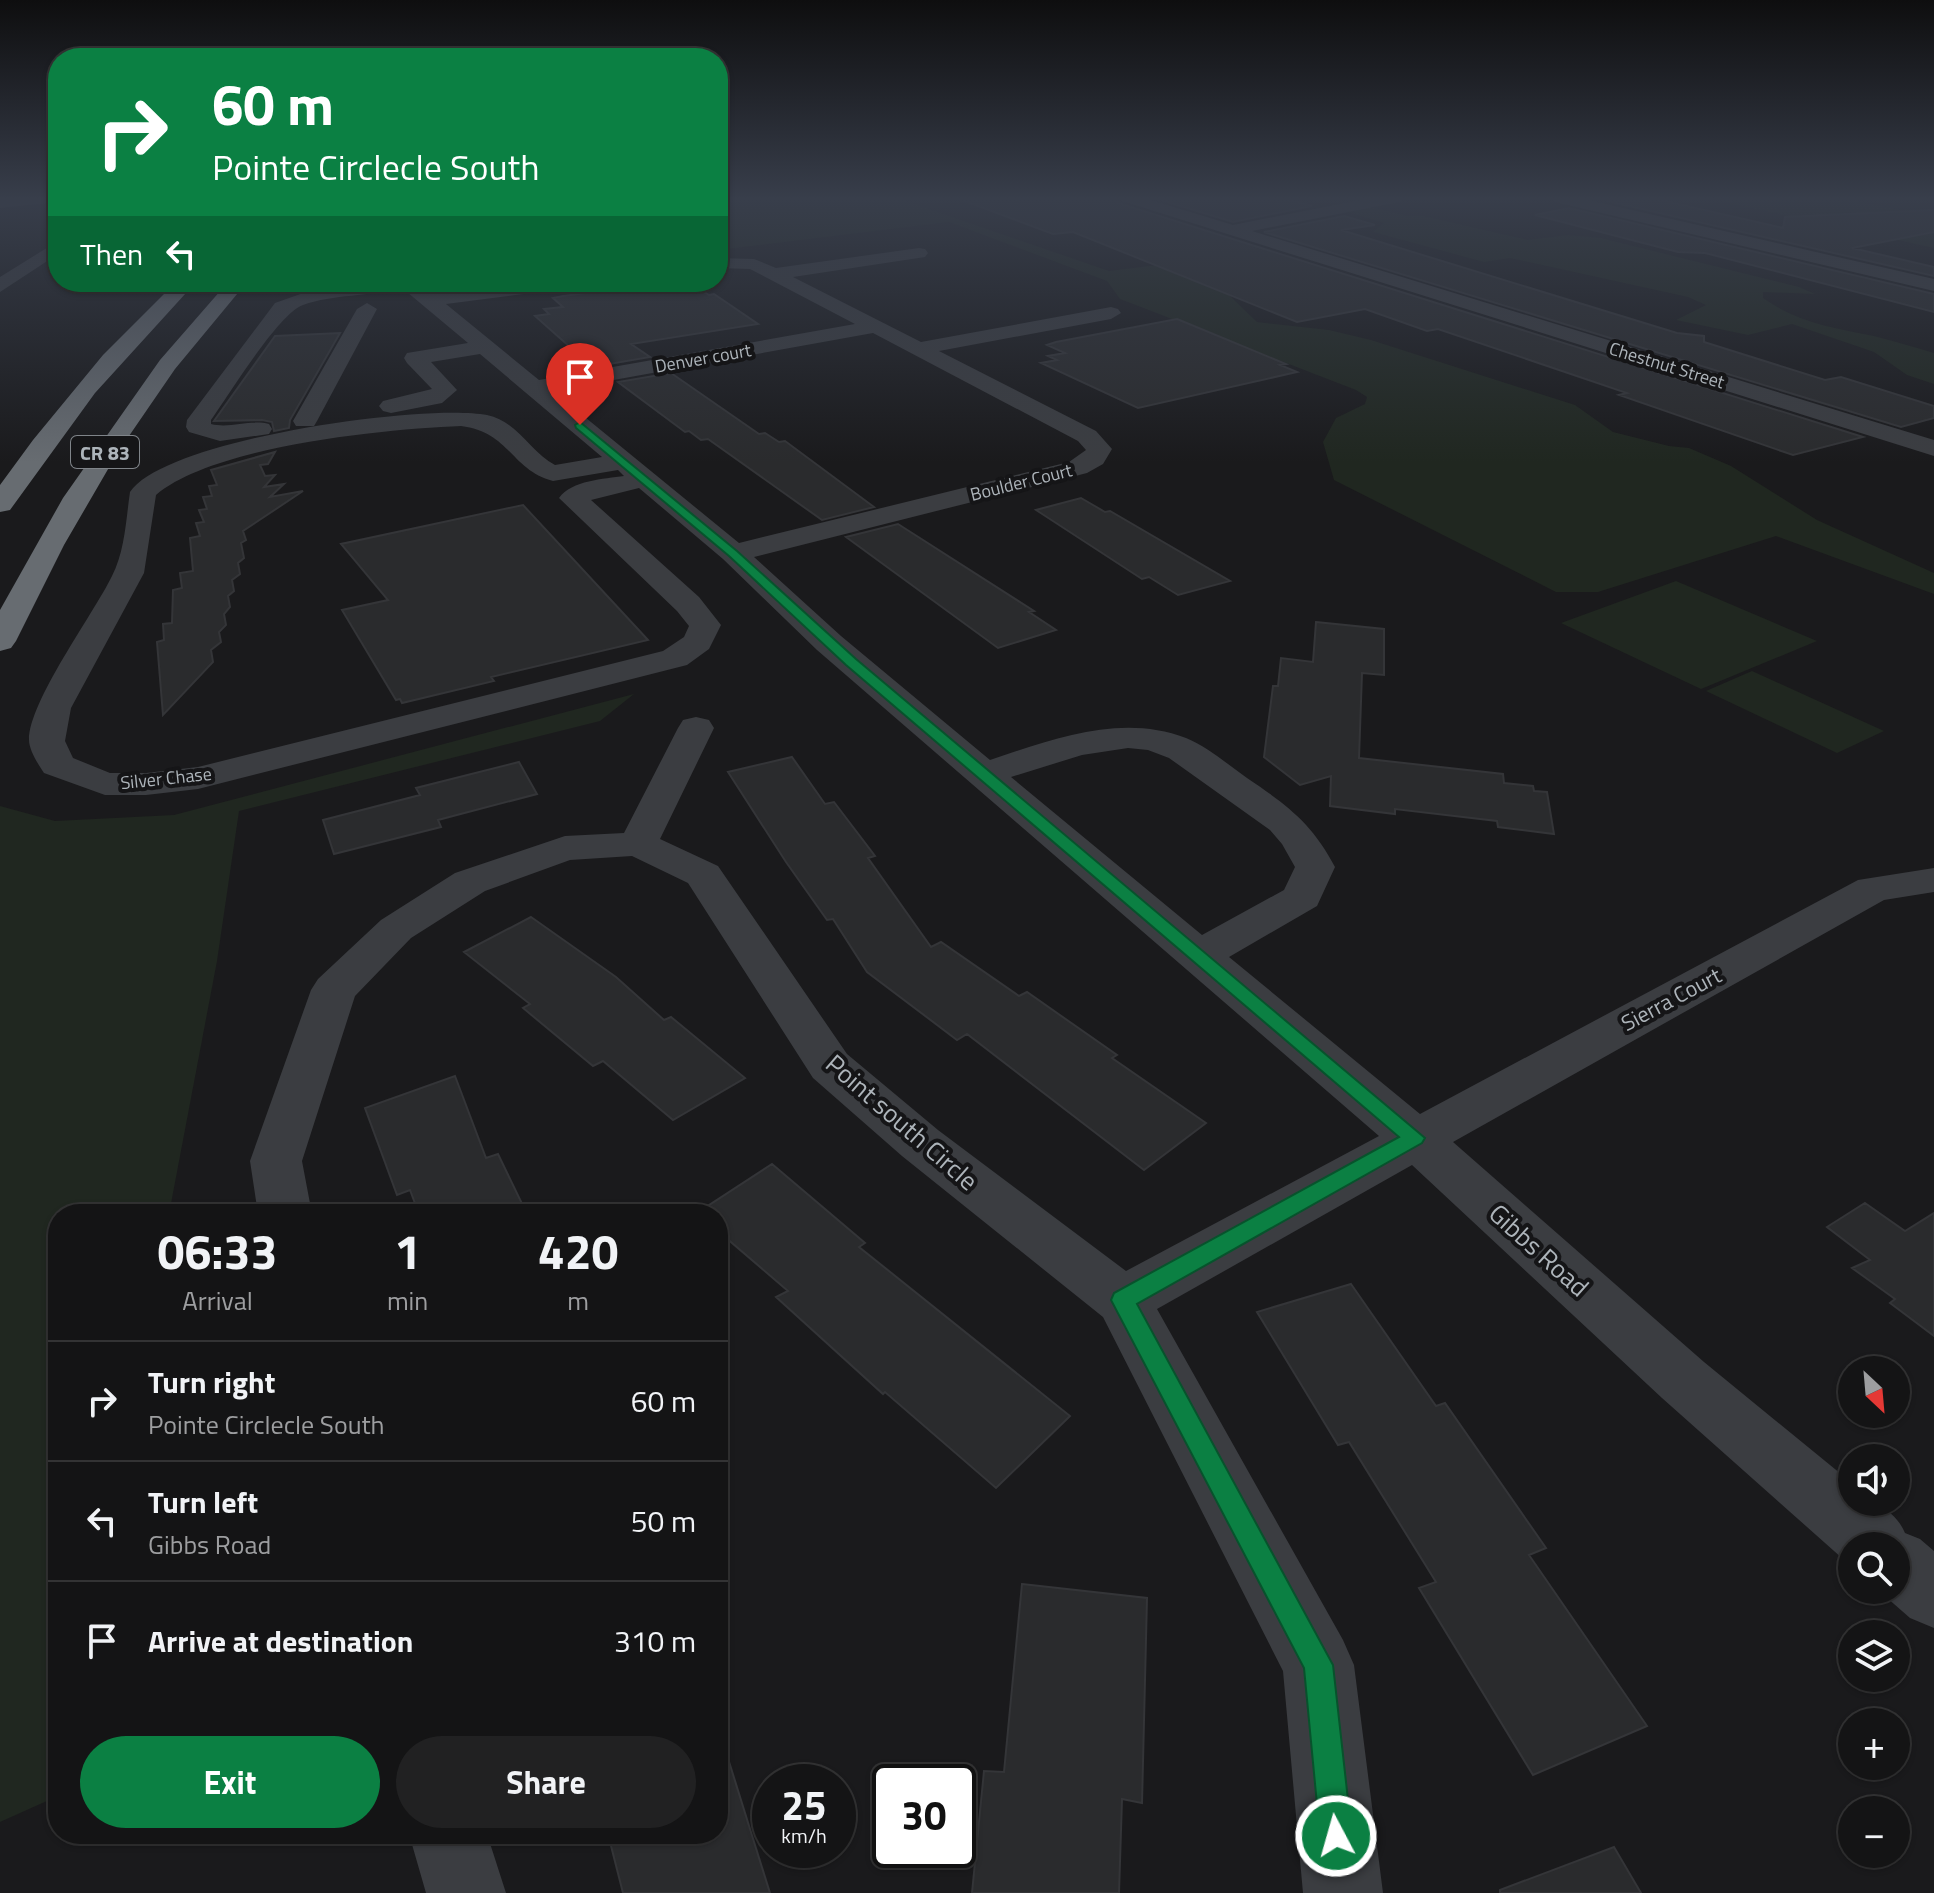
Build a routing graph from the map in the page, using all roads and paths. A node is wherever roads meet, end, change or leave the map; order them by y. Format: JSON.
{"nodes":[{"id":1,"x":795,"y":285,"type":"edge"},
{"id":2,"x":1409,"y":285,"type":"edge"},
{"id":3,"x":176,"y":292,"type":"edge"},
{"id":4,"x":229,"y":292,"type":"edge"},
{"id":5,"x":379,"y":292,"type":"edge"},
{"id":6,"x":418,"y":292,"type":"edge"},
{"id":7,"x":495,"y":292,"type":"edge"},
{"id":8,"x":366,"y":300,"type":"junction"},
{"id":9,"x":428,"y":301,"type":"junction"},
{"id":10,"x":1111,"y":313,"type":"dead end"},
{"id":11,"x":874,"y":327,"type":"junction"},
{"id":12,"x":482,"y":347,"type":"junction"},
{"id":13,"x":917,"y":349,"type":"junction"},
{"id":14,"x":415,"y":358,"type":"junction"},
{"id":15,"x":533,"y":388,"type":"junction"},
{"id":16,"x":305,"y":421,"type":"junction"},
{"id":17,"x":1934,"y":448,"type":"edge"},
{"id":18,"x":631,"y":471,"type":"junction"},
{"id":19,"x":553,"y":473,"type":"junction"},
{"id":20,"x":573,"y":498,"type":"junction"},
{"id":21,"x":0,"y":504,"type":"edge"},
{"id":22,"x":733,"y":553,"type":"junction"},
{"id":23,"x":0,"y":641,"type":"edge"},
{"id":24,"x":696,"y":728,"type":"dead end"},
{"id":25,"x":983,"y":774,"type":"junction"},
{"id":26,"x":638,"y":844,"type":"junction"},
{"id":27,"x":1934,"y":880,"type":"edge"},
{"id":28,"x":1199,"y":955,"type":"junction"},
{"id":29,"x":1415,"y":1138,"type":"junction"},
{"id":30,"x":283,"y":1204,"type":"edge"},
{"id":31,"x":1123,"y":1300,"type":"junction"},
{"id":32,"x":1861,"y":1532,"type":"edge"},
{"id":33,"x":1910,"y":1574,"type":"edge"},
{"id":34,"x":1934,"y":1594,"type":"edge"},
{"id":35,"x":451,"y":1844,"type":"edge"},
{"id":36,"x":466,"y":1893,"type":"edge"},
{"id":37,"x":1343,"y":1893,"type":"edge"}],
"edges":[{"from":1,"to":11,"type":"street","name":"Boulder Court"},
{"from":2,"to":17,"type":"street","name":"Chestnut Street"},
{"from":3,"to":21,"type":"highway","number":"CR 83"},
{"from":4,"to":23,"type":"highway","number":"CR 83"},
{"from":5,"to":8,"type":"street"},
{"from":6,"to":9,"type":"street","name":"Gibbs Road"},
{"from":7,"to":9,"type":"street"},
{"from":8,"to":14,"type":"street"},
{"from":8,"to":16,"type":"street"},
{"from":8,"to":16,"type":"street"},
{"from":9,"to":12,"type":"street","name":"Gibbs Road"},
{"from":10,"to":13,"type":"street"},
{"from":11,"to":13,"type":"street","name":"Boulder Court"},
{"from":11,"to":15,"type":"street","name":"Denver court"},
{"from":12,"to":14,"type":"street"},
{"from":12,"to":15,"type":"street","name":"Gibbs Road"},
{"from":13,"to":22,"type":"street","name":"Boulder Court"},
{"from":14,"to":16,"type":"street"},
{"from":15,"to":18,"type":"street","name":"Gibbs Road"},
{"from":18,"to":19,"type":"street"},
{"from":18,"to":20,"type":"street"},
{"from":18,"to":22,"type":"street","name":"Gibbs Road"},
{"from":19,"to":20,"type":"street"},
{"from":19,"to":20,"type":"street","name":"Silver Chase"},
{"from":22,"to":25,"type":"street","name":"Gibbs Road"},
{"from":24,"to":26,"type":"street"},
{"from":25,"to":28,"type":"street","name":"Gibbs Road"},
{"from":25,"to":28,"type":"street"},
{"from":26,"to":30,"type":"street","name":"Point south Circle"},
{"from":26,"to":31,"type":"street","name":"Point south Circle"},
{"from":27,"to":29,"type":"street","name":"Sierra Court"},
{"from":28,"to":29,"type":"street","name":"Gibbs Road"},
{"from":29,"to":31,"type":"street","name":"Sierra Court"},
{"from":29,"to":32,"type":"street","name":"Gibbs Road"},
{"from":31,"to":37,"type":"street","name":"Point south Circle"},
{"from":33,"to":34,"type":"street"},
{"from":35,"to":36,"type":"street"}]}
